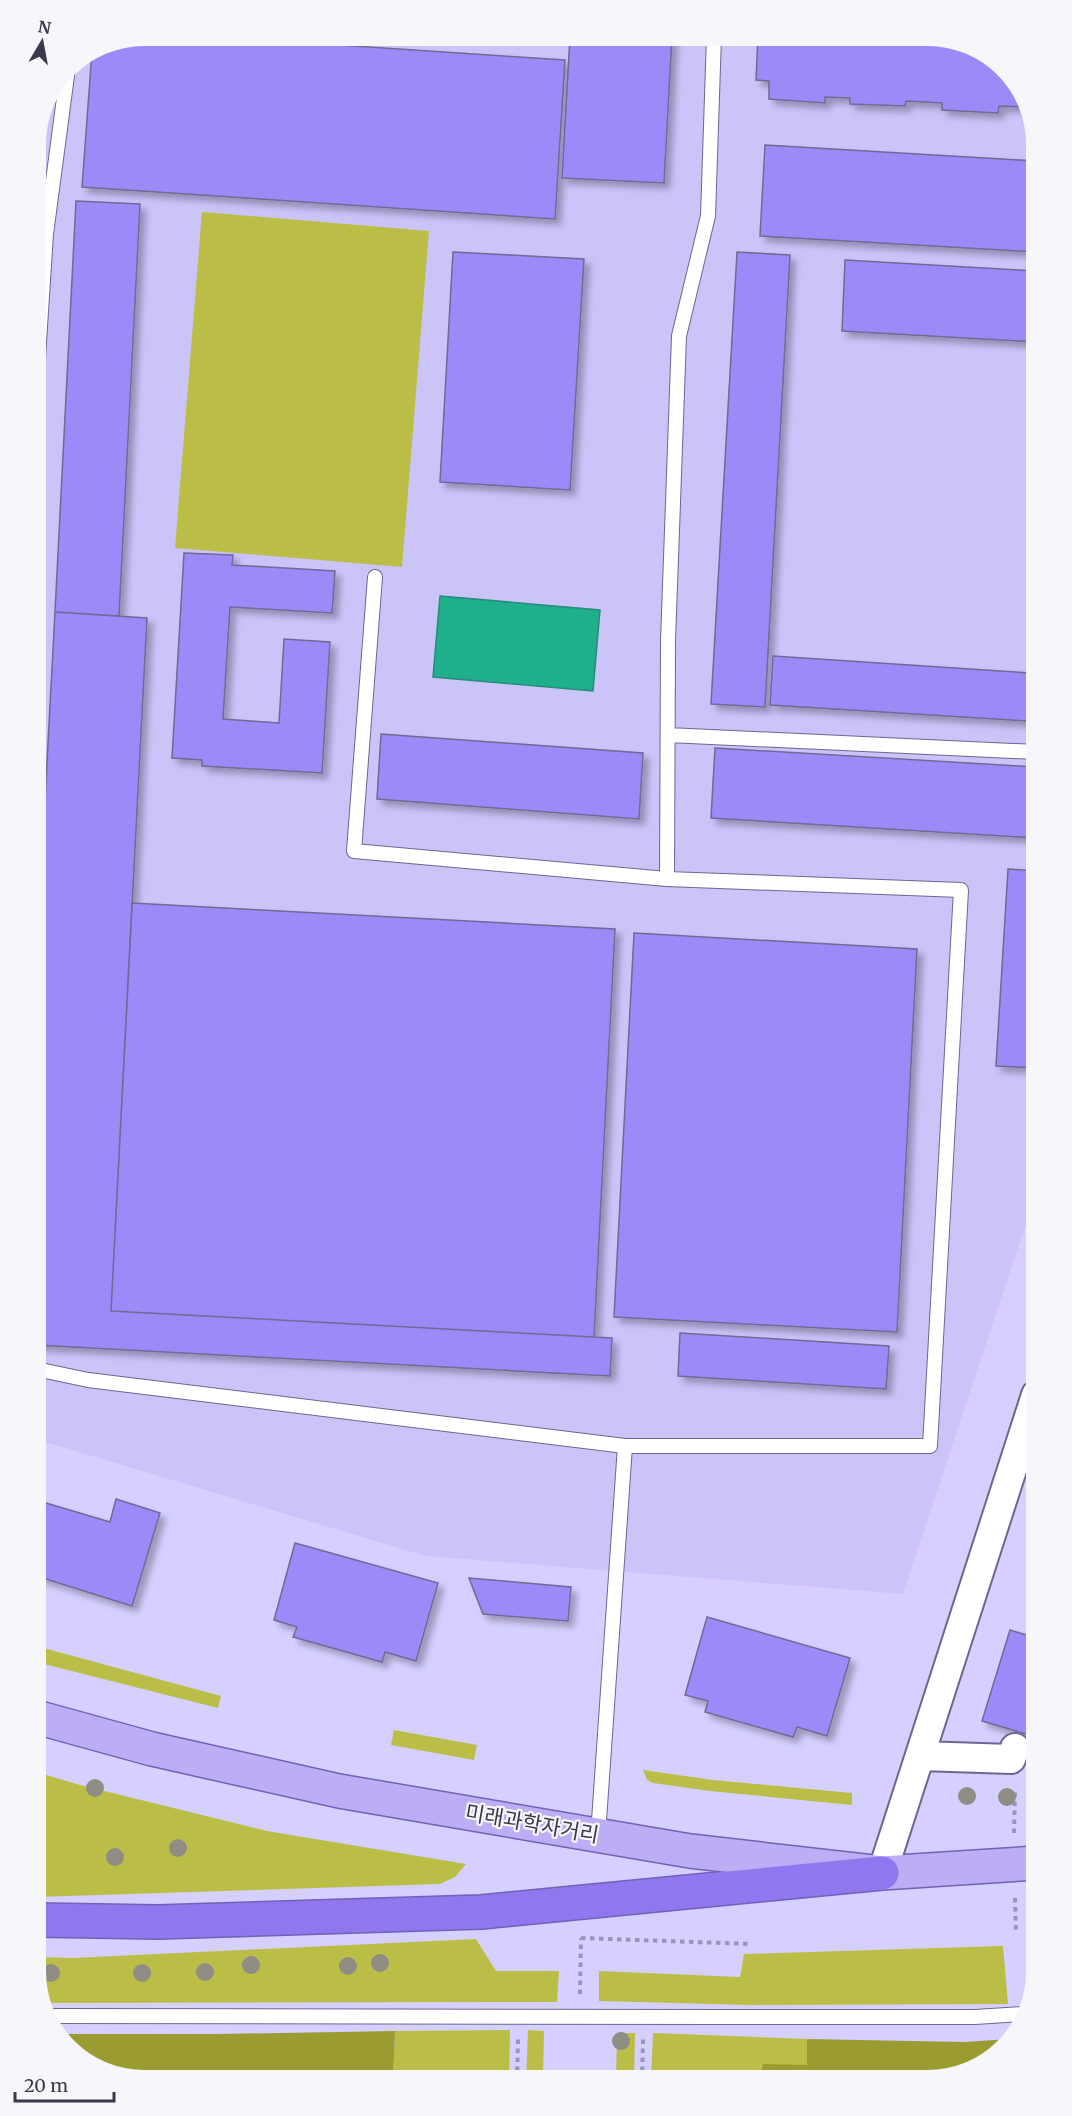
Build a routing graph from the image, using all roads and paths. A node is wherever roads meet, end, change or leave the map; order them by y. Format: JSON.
{"nodes":[{"id":1,"x":714,"y":47,"type":"edge"},
{"id":2,"x":65,"y":87,"type":"edge"},
{"id":3,"x":47,"y":227,"type":"edge"},
{"id":4,"x":375,"y":578,"type":"dead end"},
{"id":5,"x":668,"y":735,"type":"junction"},
{"id":6,"x":1026,"y":752,"type":"edge"},
{"id":7,"x":667,"y":879,"type":"junction"},
{"id":8,"x":46,"y":1371,"type":"edge"},
{"id":9,"x":1026,"y":1426,"type":"edge"},
{"id":10,"x":625,"y":1446,"type":"junction"},
{"id":11,"x":46,"y":1720,"type":"edge"},
{"id":12,"x":1015,"y":1748,"type":"dead end"},
{"id":13,"x":921,"y":1756,"type":"junction"},
{"id":14,"x":598,"y":1836,"type":"junction"},
{"id":15,"x":1026,"y":1864,"type":"edge"},
{"id":16,"x":882,"y":1873,"type":"junction"},
{"id":17,"x":46,"y":1920,"type":"edge"},
{"id":18,"x":570,"y":1938,"type":"dead end"},
{"id":19,"x":581,"y":1938,"type":"junction"},
{"id":20,"x":751,"y":1944,"type":"dead end"},
{"id":21,"x":580,"y":2002,"type":"dead end"},
{"id":22,"x":1015,"y":2014,"type":"edge"},
{"id":23,"x":58,"y":2016,"type":"edge"},
{"id":24,"x":518,"y":2031,"type":"dead end"},
{"id":25,"x":643,"y":2034,"type":"dead end"},
{"id":26,"x":517,"y":2069,"type":"edge"},
{"id":27,"x":642,"y":2070,"type":"edge"}],
"edges":[{"from":1,"to":5,"type":"lane"},
{"from":2,"to":3,"type":"lane"},
{"from":4,"to":7,"type":"lane"},
{"from":5,"to":6,"type":"lane"},
{"from":5,"to":7,"type":"lane"},
{"from":7,"to":10,"type":"lane"},
{"from":8,"to":10,"type":"lane"},
{"from":9,"to":13,"type":"street"},
{"from":10,"to":14,"type":"lane"},
{"from":11,"to":14,"type":"main road","name":"미래과학자거리"},
{"from":12,"to":13,"type":"street"},
{"from":13,"to":16,"type":"street"},
{"from":14,"to":16,"type":"main road","name":"미래과학자거리"},
{"from":15,"to":16,"type":"main road","name":"미래과학자거리"},
{"from":16,"to":17,"type":"highway"},
{"from":18,"to":19,"type":"path"},
{"from":19,"to":20,"type":"path"},
{"from":19,"to":21,"type":"path"},
{"from":22,"to":23,"type":"lane"},
{"from":24,"to":26,"type":"path"},
{"from":25,"to":27,"type":"path"}]}
